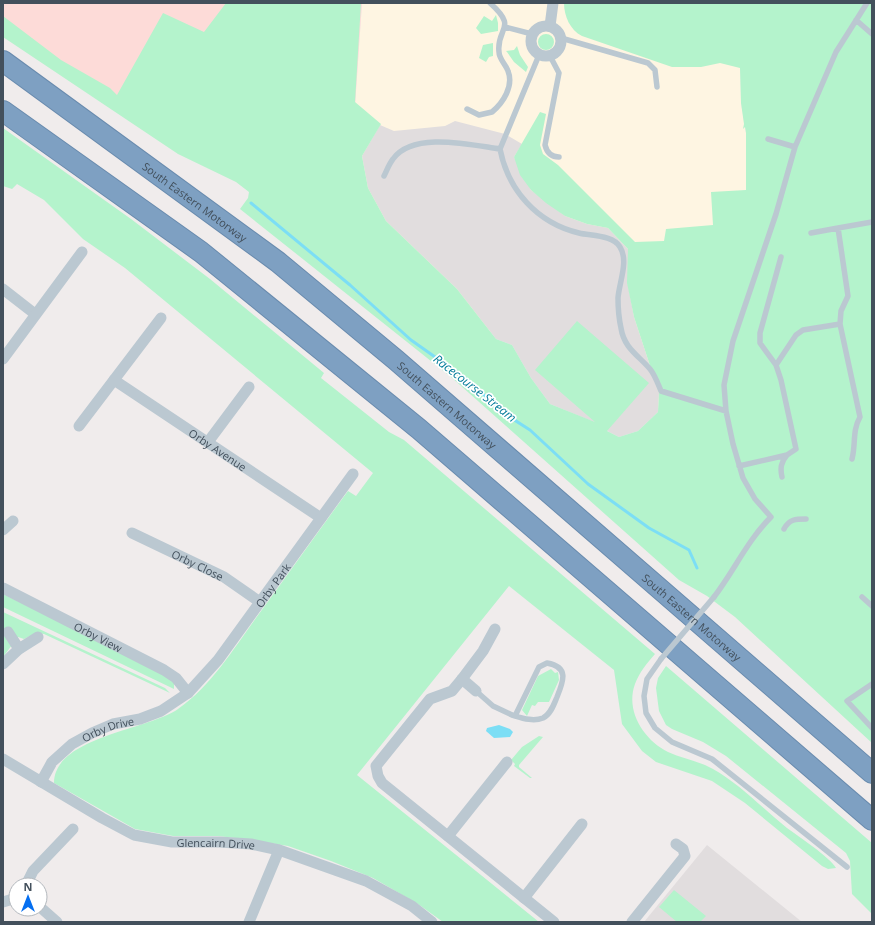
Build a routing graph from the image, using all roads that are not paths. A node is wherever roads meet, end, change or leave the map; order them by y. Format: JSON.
{"nodes":[{"id":1,"x":490,"y":3,"type":"edge"},
{"id":2,"x":553,"y":3,"type":"edge"},
{"id":3,"x":867,"y":3,"type":"edge"},
{"id":4,"x":856,"y":20,"type":"junction"},
{"id":5,"x":550,"y":26,"type":"junction"},
{"id":6,"x":505,"y":27,"type":"junction"},
{"id":7,"x":532,"y":34,"type":"junction"},
{"id":8,"x":872,"y":34,"type":"edge"},
{"id":9,"x":561,"y":38,"type":"junction"},
{"id":10,"x":545,"y":55,"type":"junction"},
{"id":11,"x":3,"y":61,"type":"edge"},
{"id":12,"x":657,"y":86,"type":"dead end"},
{"id":13,"x":467,"y":109,"type":"dead end"},
{"id":14,"x":3,"y":111,"type":"edge"},
{"id":15,"x":768,"y":139,"type":"dead end"},
{"id":16,"x":795,"y":147,"type":"junction"},
{"id":17,"x":500,"y":149,"type":"junction"},
{"id":18,"x":559,"y":157,"type":"dead end"},
{"id":19,"x":384,"y":176,"type":"dead end"},
{"id":20,"x":872,"y":222,"type":"edge"},
{"id":21,"x":838,"y":228,"type":"junction"},
{"id":22,"x":811,"y":233,"type":"dead end"},
{"id":23,"x":82,"y":252,"type":"dead end"},
{"id":24,"x":781,"y":257,"type":"dead end"},
{"id":25,"x":3,"y":289,"type":"edge"},
{"id":26,"x":35,"y":314,"type":"junction"},
{"id":27,"x":161,"y":318,"type":"dead end"},
{"id":28,"x":840,"y":324,"type":"junction"},
{"id":29,"x":3,"y":359,"type":"edge"},
{"id":30,"x":776,"y":366,"type":"junction"},
{"id":31,"x":114,"y":380,"type":"junction"},
{"id":32,"x":249,"y":387,"type":"dead end"},
{"id":33,"x":726,"y":411,"type":"junction"},
{"id":34,"x":79,"y":426,"type":"dead end"},
{"id":35,"x":208,"y":442,"type":"junction"},
{"id":36,"x":788,"y":454,"type":"junction"},
{"id":37,"x":852,"y":459,"type":"dead end"},
{"id":38,"x":739,"y":466,"type":"junction"},
{"id":39,"x":353,"y":474,"type":"dead end"},
{"id":40,"x":782,"y":477,"type":"dead end"},
{"id":41,"x":320,"y":518,"type":"junction"},
{"id":42,"x":806,"y":519,"type":"dead end"},
{"id":43,"x":12,"y":521,"type":"dead end"},
{"id":44,"x":784,"y":529,"type":"dead end"},
{"id":45,"x":3,"y":530,"type":"edge"},
{"id":46,"x":132,"y":533,"type":"dead end"},
{"id":47,"x":3,"y":588,"type":"edge"},
{"id":48,"x":862,"y":597,"type":"dead end"},
{"id":49,"x":260,"y":602,"type":"junction"},
{"id":50,"x":872,"y":606,"type":"edge"},
{"id":51,"x":495,"y":629,"type":"dead end"},
{"id":52,"x":8,"y":632,"type":"dead end"},
{"id":53,"x":38,"y":637,"type":"dead end"},
{"id":54,"x":19,"y":649,"type":"junction"},
{"id":55,"x":3,"y":664,"type":"edge"},
{"id":56,"x":462,"y":679,"type":"junction"},
{"id":57,"x":872,"y":684,"type":"edge"},
{"id":58,"x":476,"y":691,"type":"joint"},
{"id":59,"x":188,"y":693,"type":"junction"},
{"id":60,"x":516,"y":716,"type":"junction"},
{"id":61,"x":872,"y":728,"type":"edge"},
{"id":62,"x":3,"y":759,"type":"edge"},
{"id":63,"x":507,"y":762,"type":"dead end"},
{"id":64,"x":872,"y":773,"type":"edge"},
{"id":65,"x":40,"y":782,"type":"junction"},
{"id":66,"x":872,"y":820,"type":"edge"},
{"id":67,"x":582,"y":824,"type":"dead end"},
{"id":68,"x":73,"y":830,"type":"dead end"},
{"id":69,"x":448,"y":836,"type":"junction"},
{"id":70,"x":676,"y":844,"type":"dead end"},
{"id":71,"x":280,"y":850,"type":"junction"},
{"id":72,"x":847,"y":867,"type":"dead end"},
{"id":73,"x":29,"y":877,"type":"edge"},
{"id":74,"x":524,"y":898,"type":"junction"},
{"id":75,"x":48,"y":914,"type":"edge"},
{"id":76,"x":57,"y":922,"type":"edge"},
{"id":77,"x":249,"y":922,"type":"edge"},
{"id":78,"x":432,"y":922,"type":"edge"},
{"id":79,"x":554,"y":922,"type":"edge"},
{"id":80,"x":632,"y":922,"type":"edge"}],
"edges":[{"from":1,"to":6,"type":"lane"},
{"from":2,"to":5,"type":"street"},
{"from":3,"to":4,"type":"lane"},
{"from":4,"to":8,"type":"lane"},
{"from":4,"to":16,"type":"lane"},
{"from":5,"to":7,"type":"street"},
{"from":5,"to":9,"type":"street"},
{"from":6,"to":7,"type":"lane"},
{"from":6,"to":13,"type":"lane"},
{"from":7,"to":10,"type":"street"},
{"from":9,"to":10,"type":"street"},
{"from":9,"to":12,"type":"lane"},
{"from":10,"to":17,"type":"lane"},
{"from":10,"to":18,"type":"lane"},
{"from":11,"to":64,"type":"highway","name":"South Eastern Motorway"},
{"from":14,"to":66,"type":"highway"},
{"from":15,"to":16,"type":"lane"},
{"from":16,"to":33,"type":"lane"},
{"from":17,"to":19,"type":"lane"},
{"from":17,"to":33,"type":"lane"},
{"from":20,"to":21,"type":"lane"},
{"from":21,"to":22,"type":"lane"},
{"from":21,"to":28,"type":"lane"},
{"from":23,"to":26,"type":"street"},
{"from":24,"to":30,"type":"lane"},
{"from":25,"to":26,"type":"street"},
{"from":26,"to":29,"type":"street"},
{"from":27,"to":31,"type":"street"},
{"from":28,"to":30,"type":"lane"},
{"from":28,"to":37,"type":"lane"},
{"from":30,"to":36,"type":"lane"},
{"from":31,"to":34,"type":"street"},
{"from":31,"to":35,"type":"street","name":"Orby Avenue"},
{"from":32,"to":35,"type":"street"},
{"from":33,"to":38,"type":"lane"},
{"from":35,"to":41,"type":"street","name":"Orby Avenue"},
{"from":36,"to":38,"type":"lane"},
{"from":36,"to":40,"type":"lane"},
{"from":38,"to":72,"type":"lane","bridge":true},
{"from":39,"to":41,"type":"street","name":"Orby Park"},
{"from":41,"to":49,"type":"street","name":"Orby Park"},
{"from":42,"to":44,"type":"lane"},
{"from":43,"to":45,"type":"street"},
{"from":46,"to":49,"type":"street","name":"Orby Close"},
{"from":47,"to":59,"type":"street","name":"Orby View"},
{"from":48,"to":50,"type":"lane"},
{"from":49,"to":59,"type":"street","name":"Orby Park"},
{"from":51,"to":56,"type":"street"},
{"from":52,"to":54,"type":"street"},
{"from":53,"to":54,"type":"street"},
{"from":54,"to":55,"type":"street"},
{"from":56,"to":58,"type":"street"},
{"from":56,"to":69,"type":"street"},
{"from":57,"to":61,"type":"lane"},
{"from":58,"to":60,"type":"lane"},
{"from":59,"to":65,"type":"street","name":"Orby Drive"},
{"from":60,"to":60,"type":"lane"},
{"from":62,"to":65,"type":"street","name":"Glencairn Drive"},
{"from":63,"to":69,"type":"street"},
{"from":65,"to":71,"type":"street","name":"Glencairn Drive"},
{"from":67,"to":74,"type":"street"},
{"from":68,"to":73,"type":"street"},
{"from":69,"to":74,"type":"street"},
{"from":70,"to":80,"type":"street"},
{"from":71,"to":77,"type":"street"},
{"from":71,"to":78,"type":"street","name":"Glencairn Drive"},
{"from":74,"to":79,"type":"street"},
{"from":75,"to":76,"type":"street"}]}
